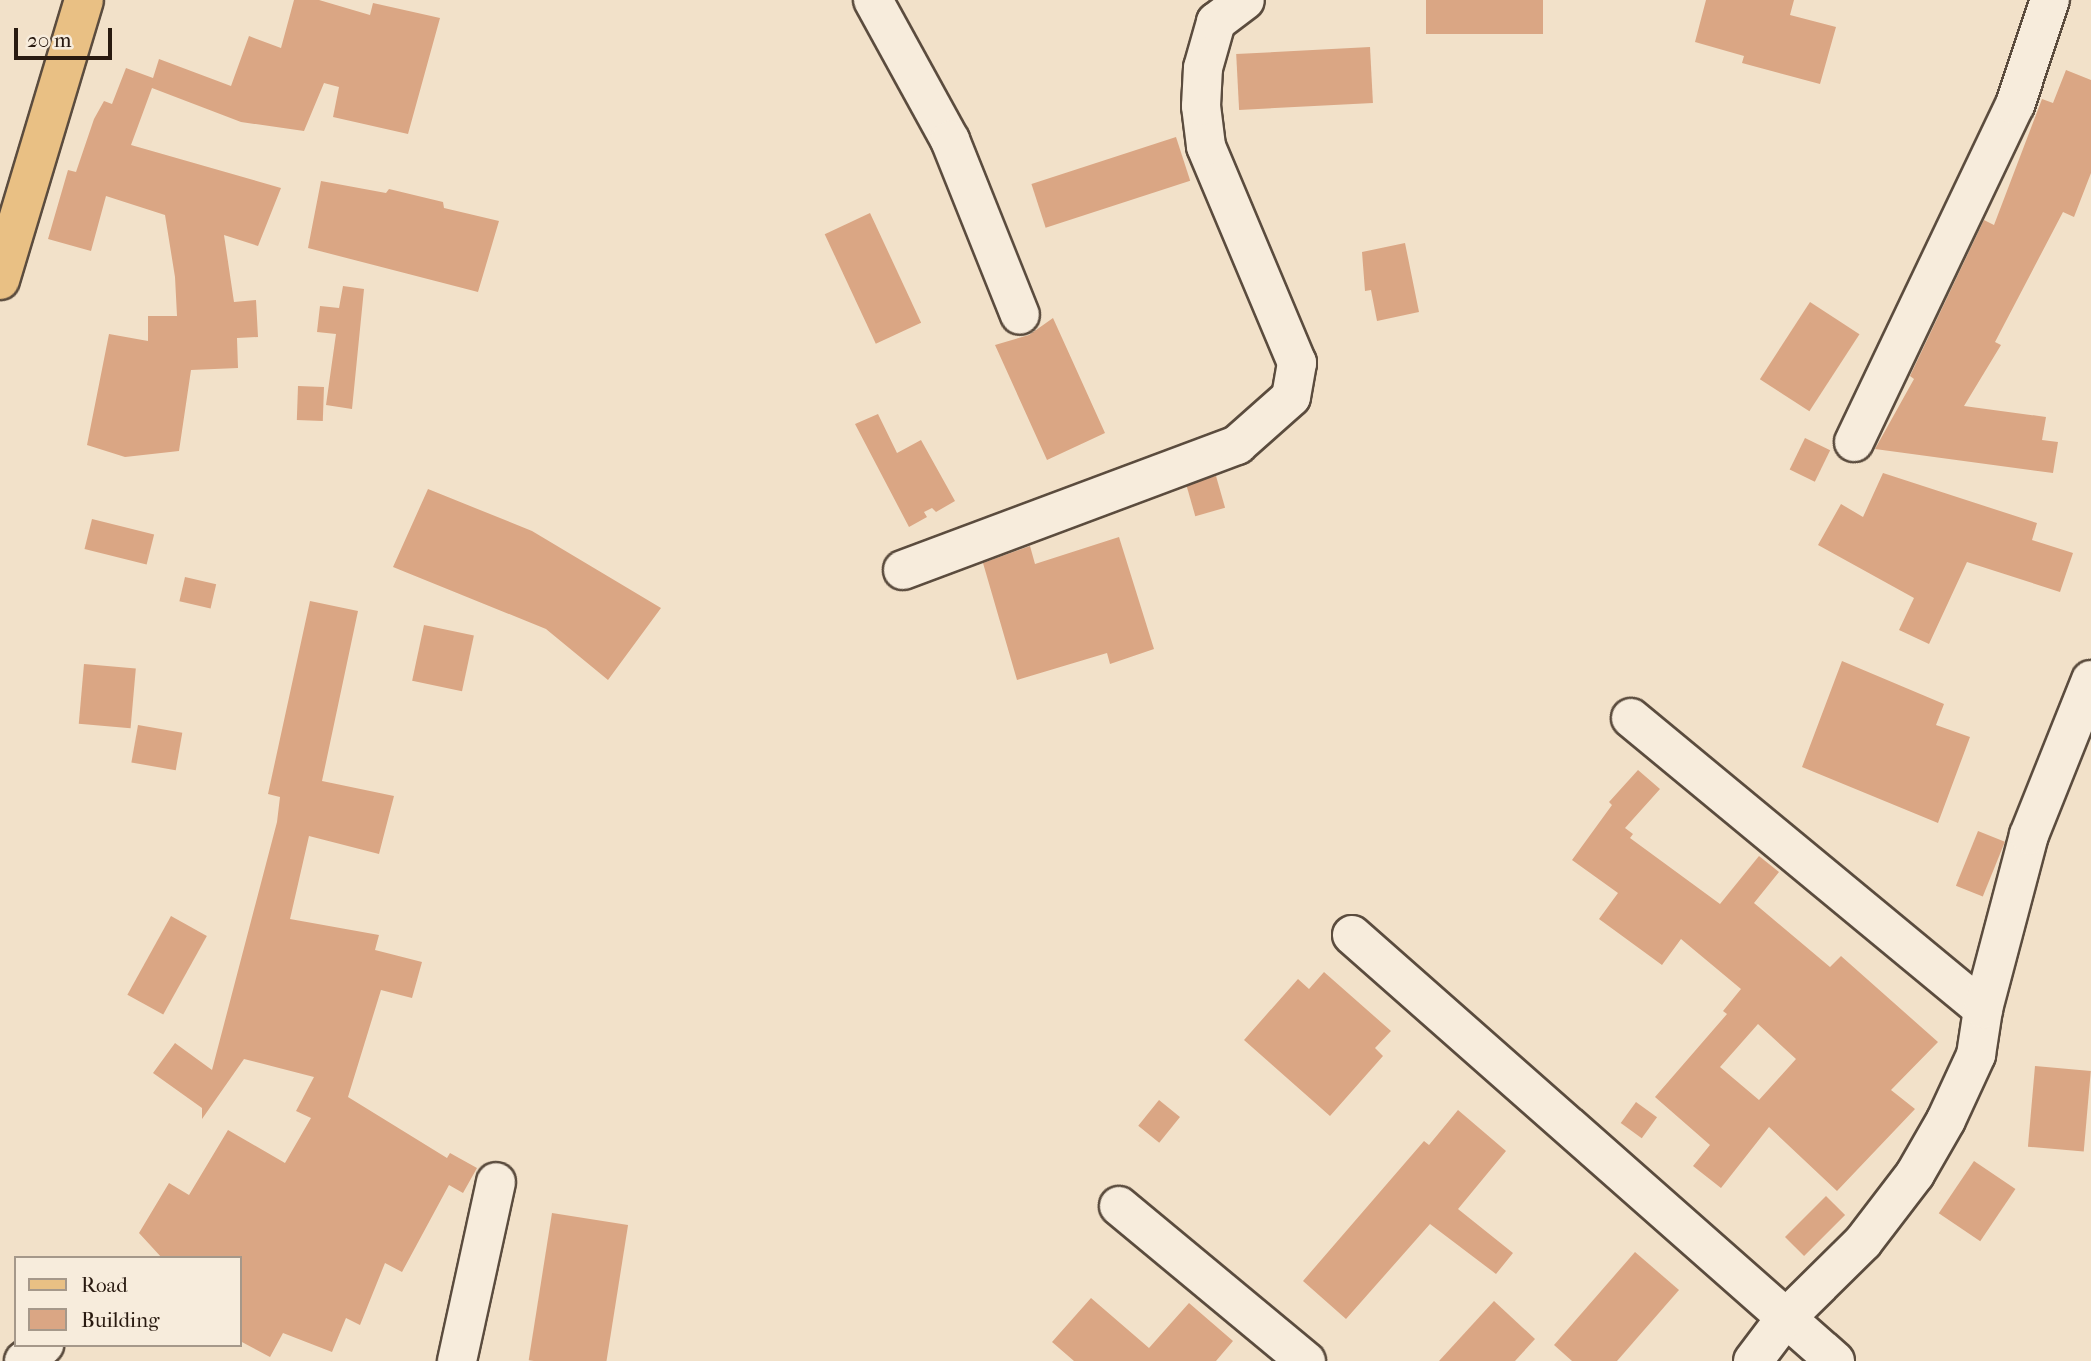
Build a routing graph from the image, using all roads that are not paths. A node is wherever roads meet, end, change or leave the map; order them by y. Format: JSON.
{"nodes":[{"id":1,"x":84,"y":0,"type":"edge"},
{"id":2,"x":873,"y":0,"type":"edge"},
{"id":3,"x":1245,"y":0,"type":"edge"},
{"id":4,"x":2050,"y":0,"type":"edge"},
{"id":5,"x":0,"y":280,"type":"edge"},
{"id":6,"x":1020,"y":315,"type":"dead end"},
{"id":7,"x":1854,"y":442,"type":"dead end"},
{"id":8,"x":903,"y":570,"type":"dead end"},
{"id":9,"x":2091,"y":680,"type":"edge"},
{"id":10,"x":1631,"y":718,"type":"dead end"},
{"id":11,"x":1352,"y":935,"type":"dead end"},
{"id":12,"x":1983,"y":1009,"type":"junction"},
{"id":13,"x":496,"y":1182,"type":"dead end"},
{"id":14,"x":1119,"y":1206,"type":"dead end"},
{"id":15,"x":1784,"y":1320,"type":"junction"},
{"id":16,"x":42,"y":1347,"type":"edge"},
{"id":17,"x":24,"y":1361,"type":"edge"},
{"id":18,"x":457,"y":1361,"type":"edge"},
{"id":19,"x":1306,"y":1361,"type":"edge"},
{"id":20,"x":1753,"y":1361,"type":"edge"},
{"id":21,"x":1835,"y":1361,"type":"edge"}],
"edges":[{"from":1,"to":5,"type":"main road"},
{"from":2,"to":6,"type":"street"},
{"from":3,"to":8,"type":"street"},
{"from":4,"to":7,"type":"street"},
{"from":9,"to":12,"type":"street"},
{"from":10,"to":12,"type":"street"},
{"from":11,"to":15,"type":"street"},
{"from":12,"to":15,"type":"street"},
{"from":13,"to":18,"type":"street"},
{"from":14,"to":19,"type":"street"},
{"from":15,"to":20,"type":"street"},
{"from":15,"to":21,"type":"street"},
{"from":16,"to":17,"type":"street"}]}
